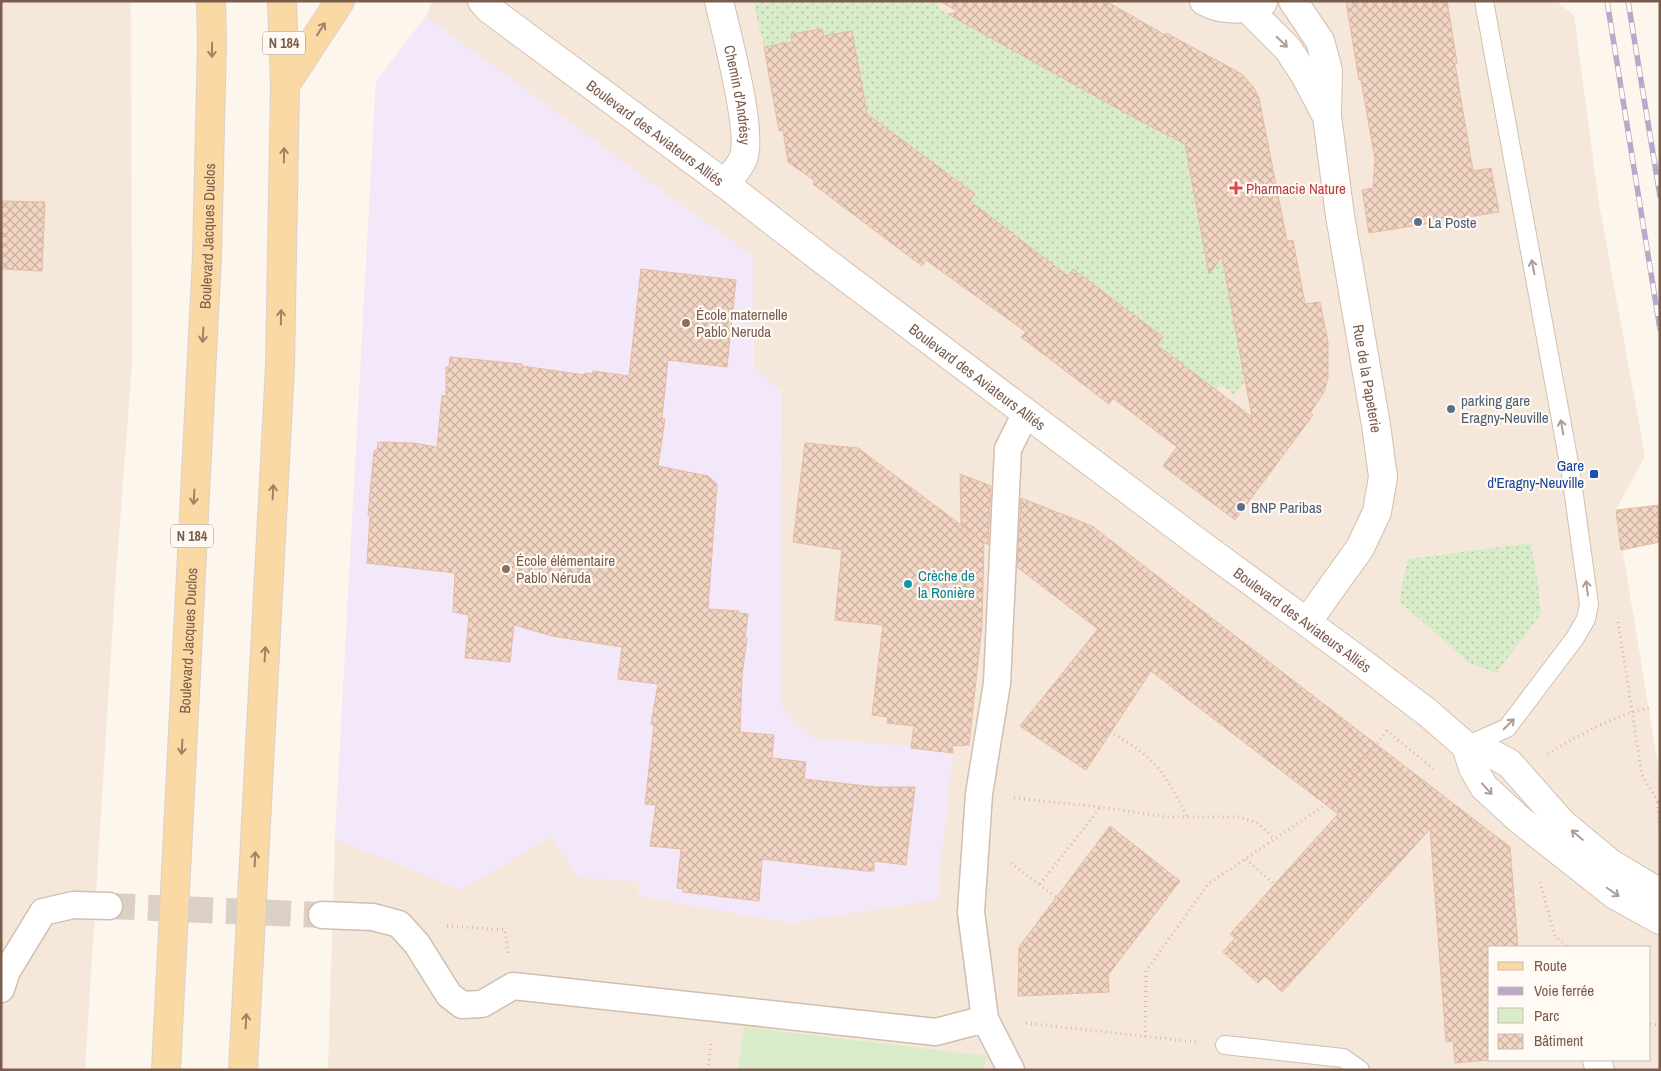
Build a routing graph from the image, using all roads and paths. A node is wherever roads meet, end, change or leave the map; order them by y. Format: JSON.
{"nodes":[{"id":1,"x":211,"y":1,"type":"edge"},
{"id":2,"x":282,"y":1,"type":"edge"},
{"id":3,"x":340,"y":1,"type":"edge"},
{"id":4,"x":719,"y":1,"type":"edge"},
{"id":5,"x":1204,"y":1,"type":"edge"},
{"id":6,"x":1294,"y":1,"type":"edge"},
{"id":7,"x":1484,"y":1,"type":"edge"},
{"id":8,"x":479,"y":4,"type":"edge"},
{"id":9,"x":1255,"y":5,"type":"edge"},
{"id":10,"x":285,"y":85,"type":"junction"},
{"id":11,"x":1327,"y":116,"type":"junction"},
{"id":12,"x":725,"y":184,"type":"junction"},
{"id":13,"x":1026,"y":413,"type":"junction"},
{"id":14,"x":1618,"y":618,"type":"dead end"},
{"id":15,"x":1307,"y":622,"type":"junction"},
{"id":16,"x":1648,"y":708,"type":"dead end"},
{"id":17,"x":1633,"y":711,"type":"junction"},
{"id":18,"x":1097,"y":724,"type":"dead end"},
{"id":19,"x":1466,"y":746,"type":"junction"},
{"id":20,"x":1545,"y":756,"type":"dead end"},
{"id":21,"x":1440,"y":775,"type":"dead end"},
{"id":22,"x":979,"y":794,"type":"junction"},
{"id":23,"x":1658,"y":803,"type":"edge"},
{"id":24,"x":1100,"y":807,"type":"junction"},
{"id":25,"x":1188,"y":817,"type":"junction"},
{"id":26,"x":1660,"y":831,"type":"edge"},
{"id":27,"x":976,"y":838,"type":"junction"},
{"id":28,"x":1275,"y":840,"type":"junction"},
{"id":29,"x":1246,"y":859,"type":"junction"},
{"id":30,"x":1538,"y":875,"type":"dead end"},
{"id":31,"x":1040,"y":884,"type":"junction"},
{"id":32,"x":1274,"y":884,"type":"dead end"},
{"id":33,"x":1660,"y":893,"type":"edge"},
{"id":34,"x":1065,"y":904,"type":"dead end"},
{"id":35,"x":109,"y":906,"type":"tunnel mouth"},
{"id":36,"x":322,"y":915,"type":"tunnel mouth"},
{"id":37,"x":1660,"y":920,"type":"edge"},
{"id":38,"x":440,"y":926,"type":"dead end"},
{"id":39,"x":1566,"y":946,"type":"edge"},
{"id":40,"x":513,"y":986,"type":"junction"},
{"id":41,"x":1,"y":989,"type":"edge"},
{"id":42,"x":986,"y":1019,"type":"junction"},
{"id":43,"x":1145,"y":1036,"type":"junction"},
{"id":44,"x":1225,"y":1045,"type":"joint"},
{"id":45,"x":166,"y":1070,"type":"edge"},
{"id":46,"x":243,"y":1070,"type":"edge"},
{"id":47,"x":1011,"y":1070,"type":"edge"},
{"id":48,"x":1360,"y":1070,"type":"edge"}],
"edges":[{"from":1,"to":45,"type":"main road","name":"Boulevard Jacques Duclos","number":"N 184","one_way":true},
{"from":2,"to":10,"type":"main road","number":"N 184"},
{"from":10,"to":3,"type":"main road","one_way":true},
{"from":4,"to":12,"type":"main road","name":"Chemin d'Andrésy"},
{"from":5,"to":9,"type":"main road"},
{"from":6,"to":11,"type":"main road","name":"Rue de la Papeterie"},
{"from":19,"to":7,"type":"lane","one_way":true},
{"from":8,"to":12,"type":"main road","name":"Boulevard des Aviateurs Alliés"},
{"from":9,"to":11,"type":"main road","name":"Rue de la Papeterie","one_way":true},
{"from":46,"to":10,"type":"main road","number":"N 184","one_way":true},
{"from":11,"to":15,"type":"main road","name":"Rue de la Papeterie"},
{"from":12,"to":13,"type":"main road","name":"Boulevard des Aviateurs Alliés"},
{"from":13,"to":15,"type":"main road","name":"Boulevard des Aviateurs Alliés"},
{"from":13,"to":22,"type":"street"},
{"from":14,"to":17,"type":"path"},
{"from":15,"to":19,"type":"main road","name":"Boulevard des Aviateurs Alliés"},
{"from":16,"to":17,"type":"path"},
{"from":17,"to":20,"type":"path"},
{"from":17,"to":23,"type":"path"},
{"from":18,"to":25,"type":"path"},
{"from":33,"to":19,"type":"main road","name":"Boulevard des Aviateurs Alliés","one_way":true},
{"from":19,"to":37,"type":"main road","one_way":true},
{"from":21,"to":28,"type":"path"},
{"from":22,"to":24,"type":"path"},
{"from":22,"to":27,"type":"street"},
{"from":23,"to":26,"type":"path"},
{"from":24,"to":25,"type":"path"},
{"from":24,"to":31,"type":"path"},
{"from":25,"to":28,"type":"path"},
{"from":27,"to":31,"type":"path"},
{"from":27,"to":42,"type":"street"},
{"from":28,"to":29,"type":"path"},
{"from":29,"to":32,"type":"path"},
{"from":29,"to":43,"type":"path"},
{"from":30,"to":39,"type":"path"},
{"from":31,"to":34,"type":"path"},
{"from":35,"to":41,"type":"street"},
{"from":36,"to":40,"type":"street"},
{"from":38,"to":40,"type":"path"},
{"from":40,"to":42,"type":"street"},
{"from":42,"to":43,"type":"path"},
{"from":42,"to":47,"type":"street"},
{"from":43,"to":44,"type":"path"},
{"from":44,"to":48,"type":"lane"}]}
